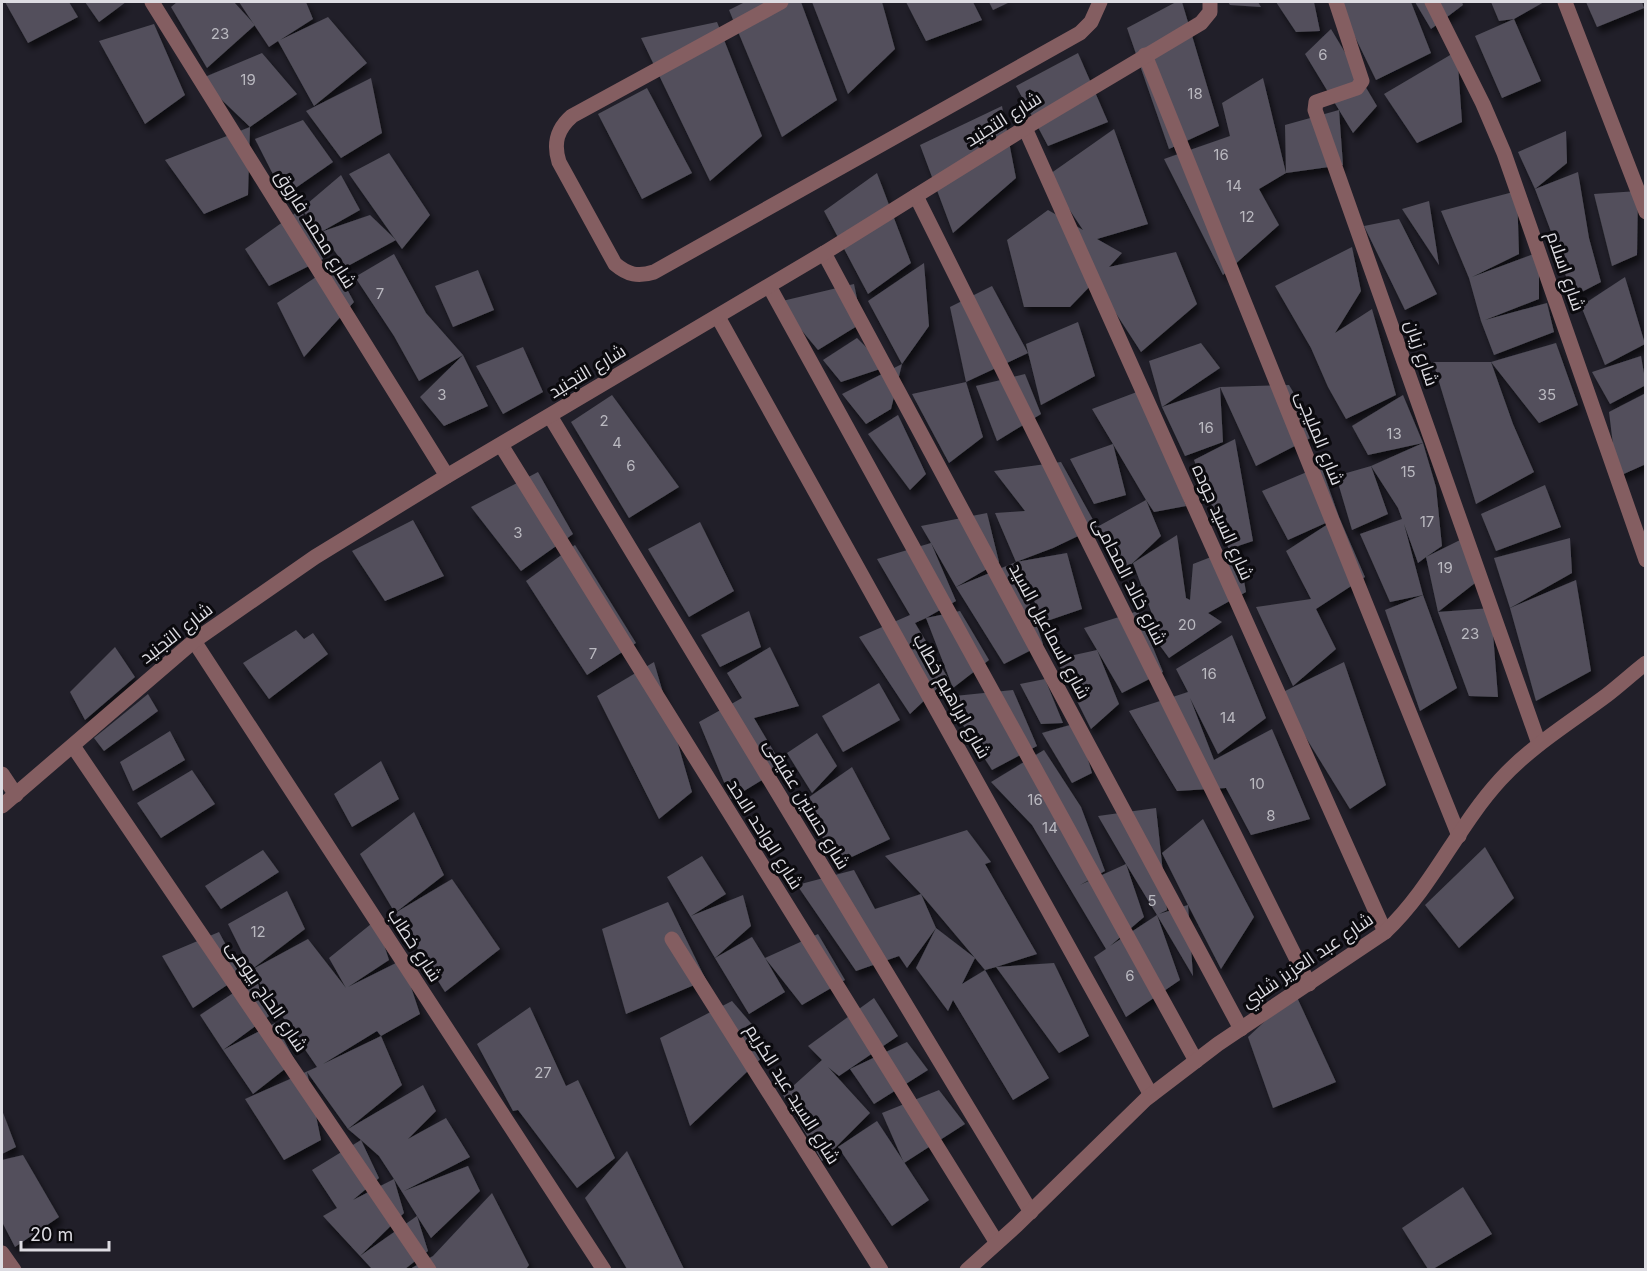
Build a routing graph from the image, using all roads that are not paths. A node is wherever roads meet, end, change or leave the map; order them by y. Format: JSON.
{"nodes":[{"id":1,"x":152,"y":2,"type":"edge"},
{"id":2,"x":781,"y":2,"type":"edge"},
{"id":3,"x":1100,"y":2,"type":"edge"},
{"id":4,"x":1210,"y":2,"type":"edge"},
{"id":5,"x":1336,"y":2,"type":"edge"},
{"id":6,"x":1432,"y":2,"type":"edge"},
{"id":7,"x":1565,"y":2,"type":"edge"},
{"id":8,"x":1145,"y":56,"type":"junction"},
{"id":9,"x":1025,"y":128,"type":"junction"},
{"id":10,"x":916,"y":196,"type":"junction"},
{"id":11,"x":1646,"y":212,"type":"edge"},
{"id":12,"x":824,"y":253,"type":"junction"},
{"id":13,"x":769,"y":286,"type":"junction"},
{"id":14,"x":718,"y":316,"type":"junction"},
{"id":15,"x":550,"y":416,"type":"junction"},
{"id":16,"x":501,"y":445,"type":"junction"},
{"id":17,"x":447,"y":476,"type":"junction"},
{"id":18,"x":1646,"y":560,"type":"edge"},
{"id":19,"x":194,"y":641,"type":"junction"},
{"id":20,"x":1646,"y":663,"type":"edge"},
{"id":21,"x":1539,"y":744,"type":"junction"},
{"id":22,"x":72,"y":746,"type":"junction"},
{"id":23,"x":2,"y":774,"type":"edge"},
{"id":24,"x":16,"y":795,"type":"junction"},
{"id":25,"x":2,"y":806,"type":"edge"},
{"id":26,"x":1459,"y":836,"type":"junction"},
{"id":27,"x":1385,"y":932,"type":"junction"},
{"id":28,"x":672,"y":939,"type":"dead end"},
{"id":29,"x":1309,"y":984,"type":"junction"},
{"id":30,"x":1241,"y":1029,"type":"junction"},
{"id":31,"x":1196,"y":1060,"type":"junction"},
{"id":32,"x":1151,"y":1095,"type":"junction"},
{"id":33,"x":1031,"y":1212,"type":"junction"},
{"id":34,"x":997,"y":1243,"type":"junction"},
{"id":35,"x":2,"y":1253,"type":"edge"},
{"id":36,"x":14,"y":1269,"type":"edge"},
{"id":37,"x":429,"y":1269,"type":"edge"},
{"id":38,"x":604,"y":1269,"type":"edge"},
{"id":39,"x":881,"y":1269,"type":"edge"},
{"id":40,"x":967,"y":1269,"type":"edge"}],
"edges":[{"from":1,"to":17,"type":"street","name":"شارع محمد فاروق"},
{"from":2,"to":3,"type":"street"},
{"from":4,"to":8,"type":"street","name":"شارع التجنيد"},
{"from":5,"to":21,"type":"street","name":"شارع زيان"},
{"from":6,"to":18,"type":"street","name":"شارع اسلام"},
{"from":7,"to":11,"type":"street"},
{"from":8,"to":9,"type":"street","name":"شارع التجنيد"},
{"from":8,"to":26,"type":"street","name":"شارع المليجى"},
{"from":9,"to":10,"type":"street","name":"شارع التجنيد"},
{"from":9,"to":27,"type":"street","name":"شارع السيد جوده"},
{"from":10,"to":12,"type":"street","name":"شارع التجنيد"},
{"from":10,"to":29,"type":"street","name":"شارع خالد المحامى"},
{"from":12,"to":13,"type":"street","name":"شارع التجنيد"},
{"from":12,"to":30,"type":"street","name":"شارع اسماعيل السيد"},
{"from":13,"to":14,"type":"street","name":"شارع التجنيد"},
{"from":13,"to":31,"type":"street"},
{"from":14,"to":15,"type":"street","name":"شارع التجنيد"},
{"from":14,"to":32,"type":"street","name":"شارع ابراهيم خطاب"},
{"from":15,"to":16,"type":"street","name":"شارع التجنيد"},
{"from":15,"to":33,"type":"street","name":"شارع حسنين عفيفى"},
{"from":16,"to":17,"type":"street","name":"شارع التجنيد"},
{"from":16,"to":34,"type":"street","name":"شارع الواحد الاحد"},
{"from":17,"to":19,"type":"street","name":"شارع التجنيد"},
{"from":19,"to":22,"type":"street","name":"شارع التجنيد"},
{"from":19,"to":38,"type":"street","name":"شارع خطاب"},
{"from":20,"to":21,"type":"street","name":"شارع عبد العزيز شلبي"},
{"from":21,"to":26,"type":"street","name":"شارع عبد العزيز شلبي"},
{"from":22,"to":24,"type":"street","name":"شارع التجنيد"},
{"from":22,"to":37,"type":"street","name":"شارع الحاج بيومى"},
{"from":23,"to":24,"type":"street"},
{"from":24,"to":25,"type":"street","name":"شارع التجنيد"},
{"from":26,"to":27,"type":"street","name":"شارع عبد العزيز شلبي"},
{"from":27,"to":29,"type":"street","name":"شارع عبد العزيز شلبي"},
{"from":28,"to":39,"type":"street","name":"شارع السيد عبد الكريم"},
{"from":29,"to":30,"type":"street","name":"شارع عبد العزيز شلبي"},
{"from":30,"to":31,"type":"street","name":"شارع عبد العزيز شلبي"},
{"from":31,"to":32,"type":"street","name":"شارع عبد العزيز شلبي"},
{"from":32,"to":33,"type":"street","name":"شارع عبد العزيز شلبي"},
{"from":33,"to":34,"type":"street","name":"شارع عبد العزيز شلبي"},
{"from":34,"to":40,"type":"street","name":"شارع عبد العزيز شلبي"},
{"from":35,"to":36,"type":"street"}]}
